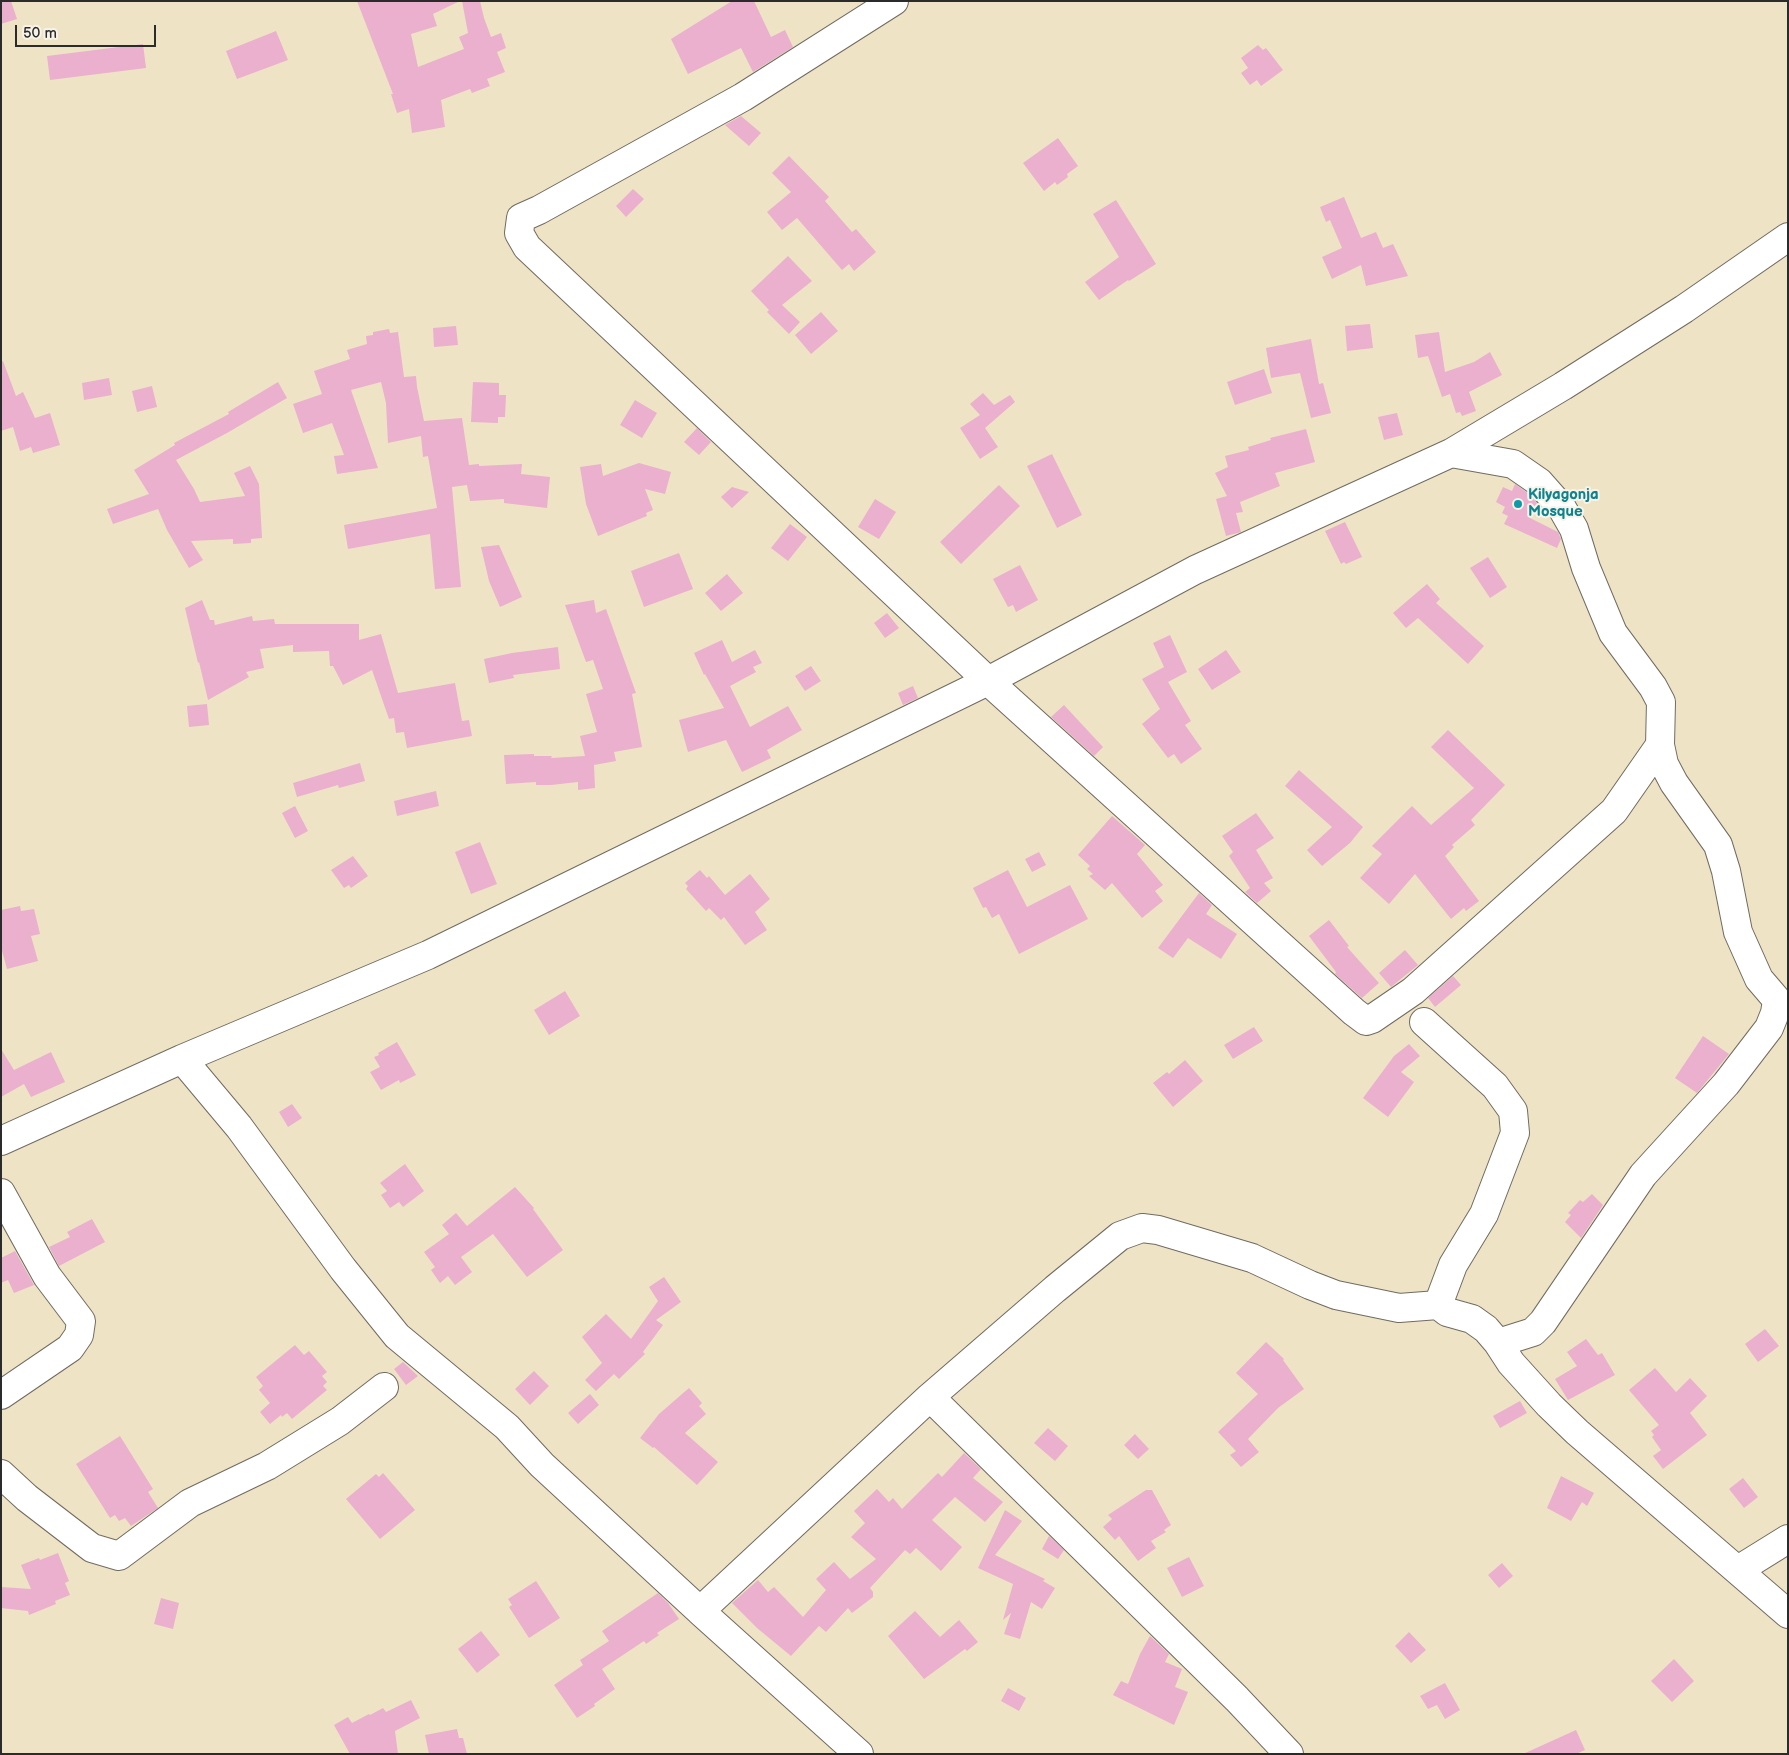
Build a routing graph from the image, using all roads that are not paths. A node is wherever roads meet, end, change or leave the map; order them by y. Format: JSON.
{"nodes":[{"id":1,"x":894,"y":1,"type":"edge"},
{"id":2,"x":1788,"y":237,"type":"edge"},
{"id":3,"x":1451,"y":453,"type":"junction"},
{"id":4,"x":988,"y":681,"type":"junction"},
{"id":5,"x":1660,"y":745,"type":"junction"},
{"id":6,"x":1424,"y":1022,"type":"dead end"},
{"id":7,"x":182,"y":1059,"type":"junction"},
{"id":8,"x":1,"y":1141,"type":"edge"},
{"id":9,"x":1,"y":1193,"type":"edge"},
{"id":10,"x":1438,"y":1305,"type":"junction"},
{"id":11,"x":1498,"y":1343,"type":"junction"},
{"id":12,"x":384,"y":1387,"type":"dead end"},
{"id":13,"x":1,"y":1395,"type":"edge"},
{"id":14,"x":930,"y":1397,"type":"junction"},
{"id":15,"x":1,"y":1474,"type":"edge"},
{"id":16,"x":1788,"y":1539,"type":"edge"},
{"id":17,"x":1738,"y":1570,"type":"junction"},
{"id":18,"x":700,"y":1611,"type":"junction"},
{"id":19,"x":1788,"y":1614,"type":"edge"},
{"id":20,"x":859,"y":1754,"type":"edge"},
{"id":21,"x":1289,"y":1754,"type":"edge"}],
"edges":[{"from":1,"to":4,"type":"street"},
{"from":2,"to":3,"type":"street"},
{"from":3,"to":4,"type":"street"},
{"from":3,"to":5,"type":"street"},
{"from":4,"to":5,"type":"street"},
{"from":4,"to":7,"type":"street"},
{"from":5,"to":11,"type":"street"},
{"from":6,"to":10,"type":"street"},
{"from":7,"to":8,"type":"street"},
{"from":7,"to":18,"type":"street"},
{"from":9,"to":13,"type":"street"},
{"from":10,"to":11,"type":"street"},
{"from":10,"to":14,"type":"street"},
{"from":11,"to":17,"type":"street"},
{"from":12,"to":15,"type":"street"},
{"from":14,"to":18,"type":"street"},
{"from":14,"to":21,"type":"street"},
{"from":16,"to":17,"type":"street"},
{"from":17,"to":19,"type":"street"},
{"from":18,"to":20,"type":"street"}]}
